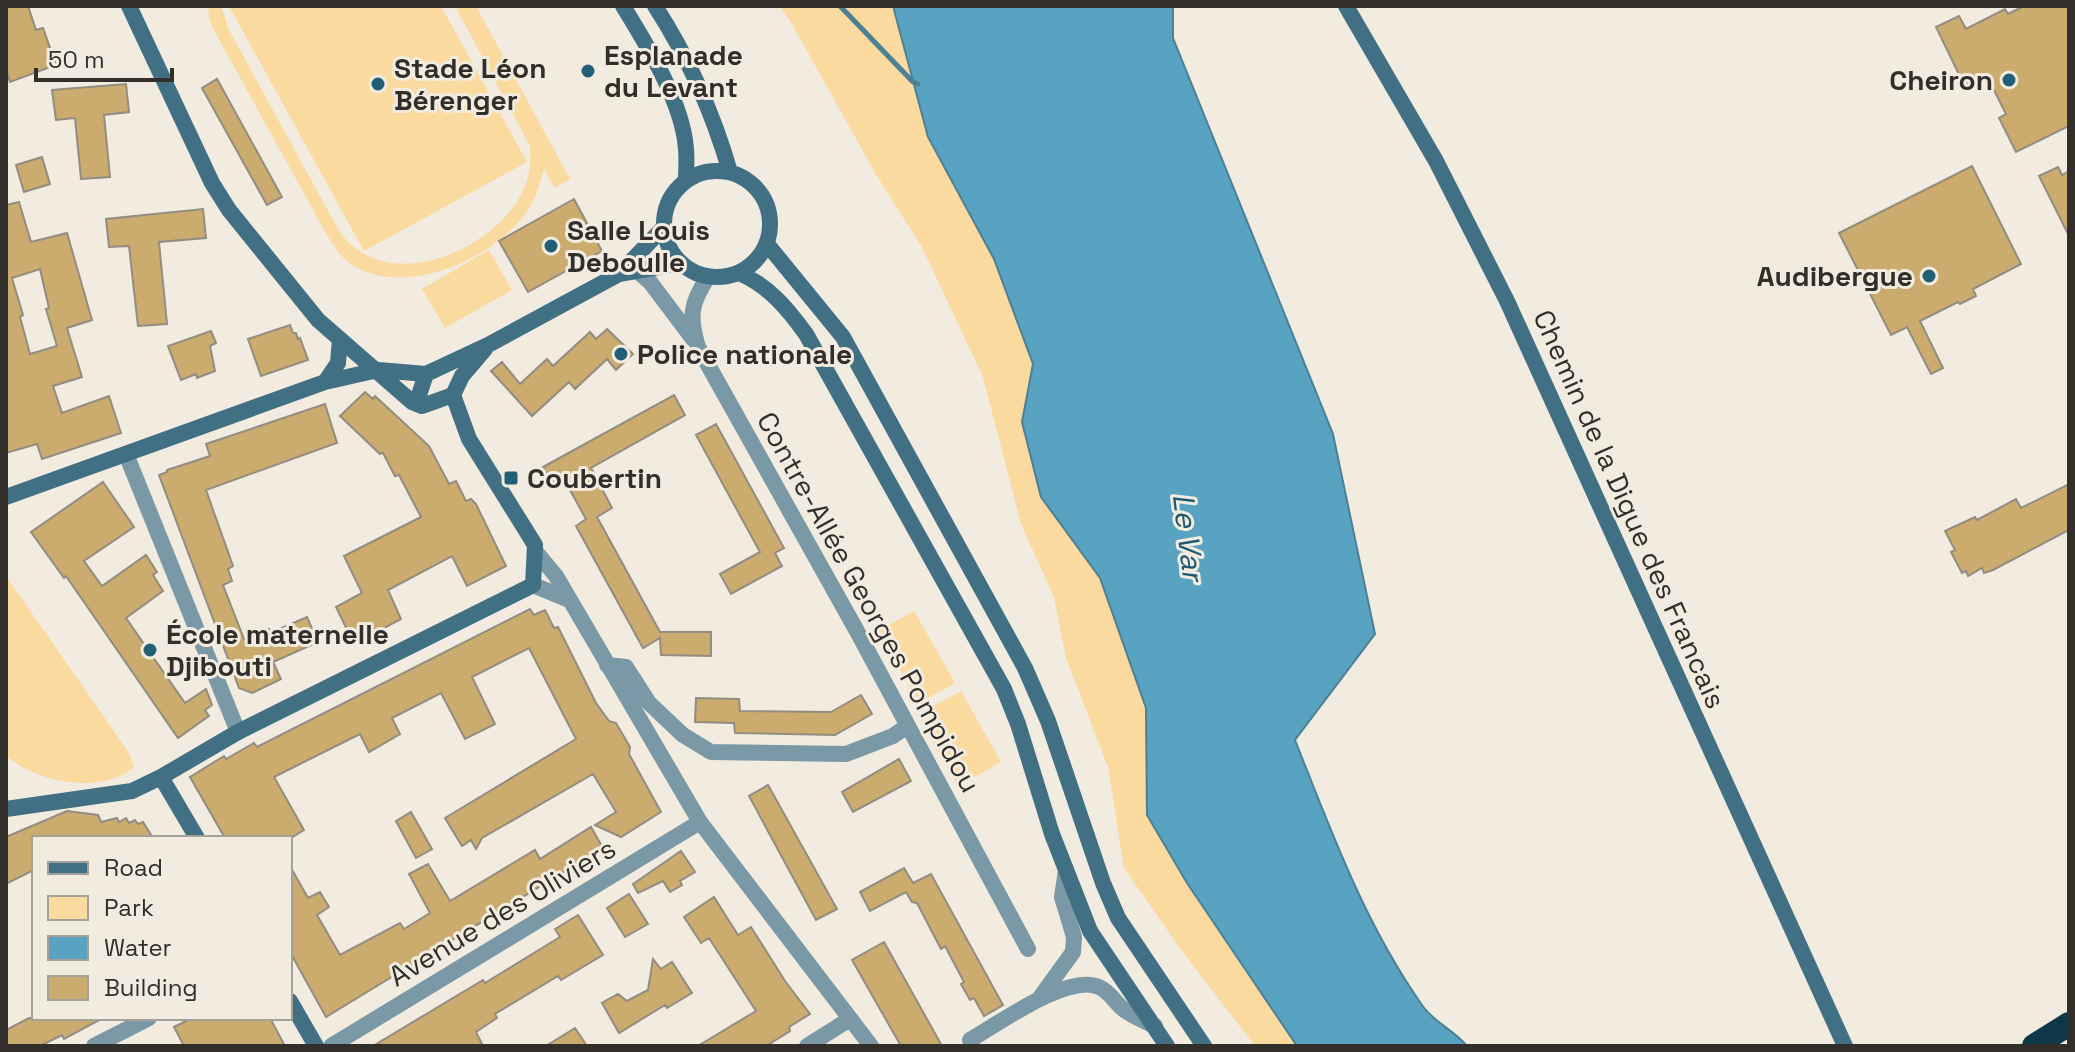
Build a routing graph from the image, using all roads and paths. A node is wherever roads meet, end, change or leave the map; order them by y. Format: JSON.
{"nodes":[{"id":1,"x":129,"y":6,"type":"edge"},
{"id":2,"x":623,"y":6,"type":"edge"},
{"id":3,"x":655,"y":6,"type":"edge"},
{"id":4,"x":1346,"y":6,"type":"edge"},
{"id":5,"x":730,"y":172,"type":"junction"},
{"id":6,"x":686,"y":181,"type":"junction"},
{"id":7,"x":664,"y":227,"type":"junction"},
{"id":8,"x":767,"y":244,"type":"junction"},
{"id":9,"x":681,"y":263,"type":"junction"},
{"id":10,"x":627,"y":272,"type":"junction"},
{"id":11,"x":739,"y":273,"type":"junction"},
{"id":12,"x":708,"y":277,"type":"junction"},
{"id":13,"x":340,"y":339,"type":"junction"},
{"id":14,"x":488,"y":345,"type":"junction"},
{"id":15,"x":698,"y":347,"type":"junction"},
{"id":16,"x":378,"y":370,"type":"junction"},
{"id":17,"x":426,"y":374,"type":"junction"},
{"id":18,"x":325,"y":382,"type":"junction"},
{"id":19,"x":453,"y":395,"type":"junction"},
{"id":20,"x":416,"y":404,"type":"junction"},
{"id":21,"x":126,"y":454,"type":"junction"},
{"id":22,"x":6,"y":497,"type":"edge"},
{"id":23,"x":536,"y":552,"type":"junction"},
{"id":24,"x":533,"y":585,"type":"junction"},
{"id":25,"x":567,"y":599,"type":"junction"},
{"id":26,"x":607,"y":665,"type":"junction"},
{"id":27,"x":907,"y":726,"type":"junction"},
{"id":28,"x":238,"y":732,"type":"junction"},
{"id":29,"x":161,"y":777,"type":"junction"},
{"id":30,"x":6,"y":809,"type":"edge"},
{"id":31,"x":700,"y":822,"type":"junction"},
{"id":32,"x":196,"y":836,"type":"edge"},
{"id":33,"x":1066,"y":870,"type":"junction"},
{"id":34,"x":1028,"y":949,"type":"dead end"},
{"id":35,"x":1038,"y":1000,"type":"junction"},
{"id":36,"x":292,"y":1004,"type":"edge"},
{"id":37,"x":850,"y":1019,"type":"junction"},
{"id":38,"x":145,"y":1020,"type":"edge"},
{"id":39,"x":2069,"y":1024,"type":"edge"},
{"id":40,"x":1155,"y":1026,"type":"junction"},
{"id":41,"x":970,"y":1040,"type":"dead end"},
{"id":42,"x":94,"y":1046,"type":"edge"},
{"id":43,"x":316,"y":1046,"type":"edge"},
{"id":44,"x":331,"y":1046,"type":"edge"},
{"id":45,"x":807,"y":1046,"type":"edge"},
{"id":46,"x":871,"y":1046,"type":"edge"},
{"id":47,"x":1167,"y":1046,"type":"edge"},
{"id":48,"x":1204,"y":1046,"type":"edge"},
{"id":49,"x":1845,"y":1046,"type":"edge"},
{"id":50,"x":2034,"y":1046,"type":"edge"}],
"edges":[{"from":1,"to":13,"type":"main road"},
{"from":2,"to":6,"type":"main road"},
{"from":3,"to":5,"type":"main road"},
{"from":4,"to":49,"type":"main road","name":"Chemin de la Digue des Francais"},
{"from":5,"to":6,"type":"main road"},
{"from":5,"to":8,"type":"main road"},
{"from":6,"to":7,"type":"main road"},
{"from":7,"to":9,"type":"main road"},
{"from":7,"to":10,"type":"main road"},
{"from":8,"to":11,"type":"main road"},
{"from":8,"to":48,"type":"main road"},
{"from":9,"to":10,"type":"main road"},
{"from":9,"to":12,"type":"main road"},
{"from":10,"to":14,"type":"main road"},
{"from":10,"to":15,"type":"street"},
{"from":11,"to":12,"type":"main road"},
{"from":11,"to":33,"type":"main road"},
{"from":12,"to":15,"type":"street","name":"Contre-Allée Georges Pompidou"},
{"from":13,"to":16,"type":"main road"},
{"from":13,"to":18,"type":"main road"},
{"from":14,"to":17,"type":"main road"},
{"from":14,"to":19,"type":"main road"},
{"from":15,"to":27,"type":"street","name":"Contre-Allée Georges Pompidou"},
{"from":16,"to":17,"type":"main road"},
{"from":16,"to":18,"type":"main road"},
{"from":16,"to":20,"type":"main road"},
{"from":17,"to":19,"type":"main road"},
{"from":17,"to":20,"type":"main road"},
{"from":18,"to":21,"type":"main road"},
{"from":19,"to":20,"type":"main road"},
{"from":19,"to":23,"type":"main road"},
{"from":21,"to":22,"type":"main road"},
{"from":21,"to":28,"type":"street"},
{"from":23,"to":24,"type":"main road"},
{"from":23,"to":25,"type":"street"},
{"from":24,"to":25,"type":"street"},
{"from":24,"to":28,"type":"main road"},
{"from":25,"to":26,"type":"street"},
{"from":26,"to":27,"type":"street"},
{"from":26,"to":31,"type":"street"},
{"from":27,"to":34,"type":"street","name":"Contre-Allée Georges Pompidou"},
{"from":28,"to":29,"type":"main road"},
{"from":29,"to":30,"type":"main road"},
{"from":29,"to":32,"type":"main road"},
{"from":31,"to":37,"type":"street"},
{"from":31,"to":44,"type":"street","name":"Avenue des Oliviers"},
{"from":33,"to":35,"type":"street"},
{"from":33,"to":40,"type":"main road"},
{"from":35,"to":40,"type":"street"},
{"from":35,"to":41,"type":"street"},
{"from":36,"to":43,"type":"main road"},
{"from":37,"to":45,"type":"street"},
{"from":37,"to":46,"type":"street"},
{"from":38,"to":42,"type":"street"},
{"from":39,"to":50,"type":"highway"},
{"from":40,"to":47,"type":"main road"}]}
